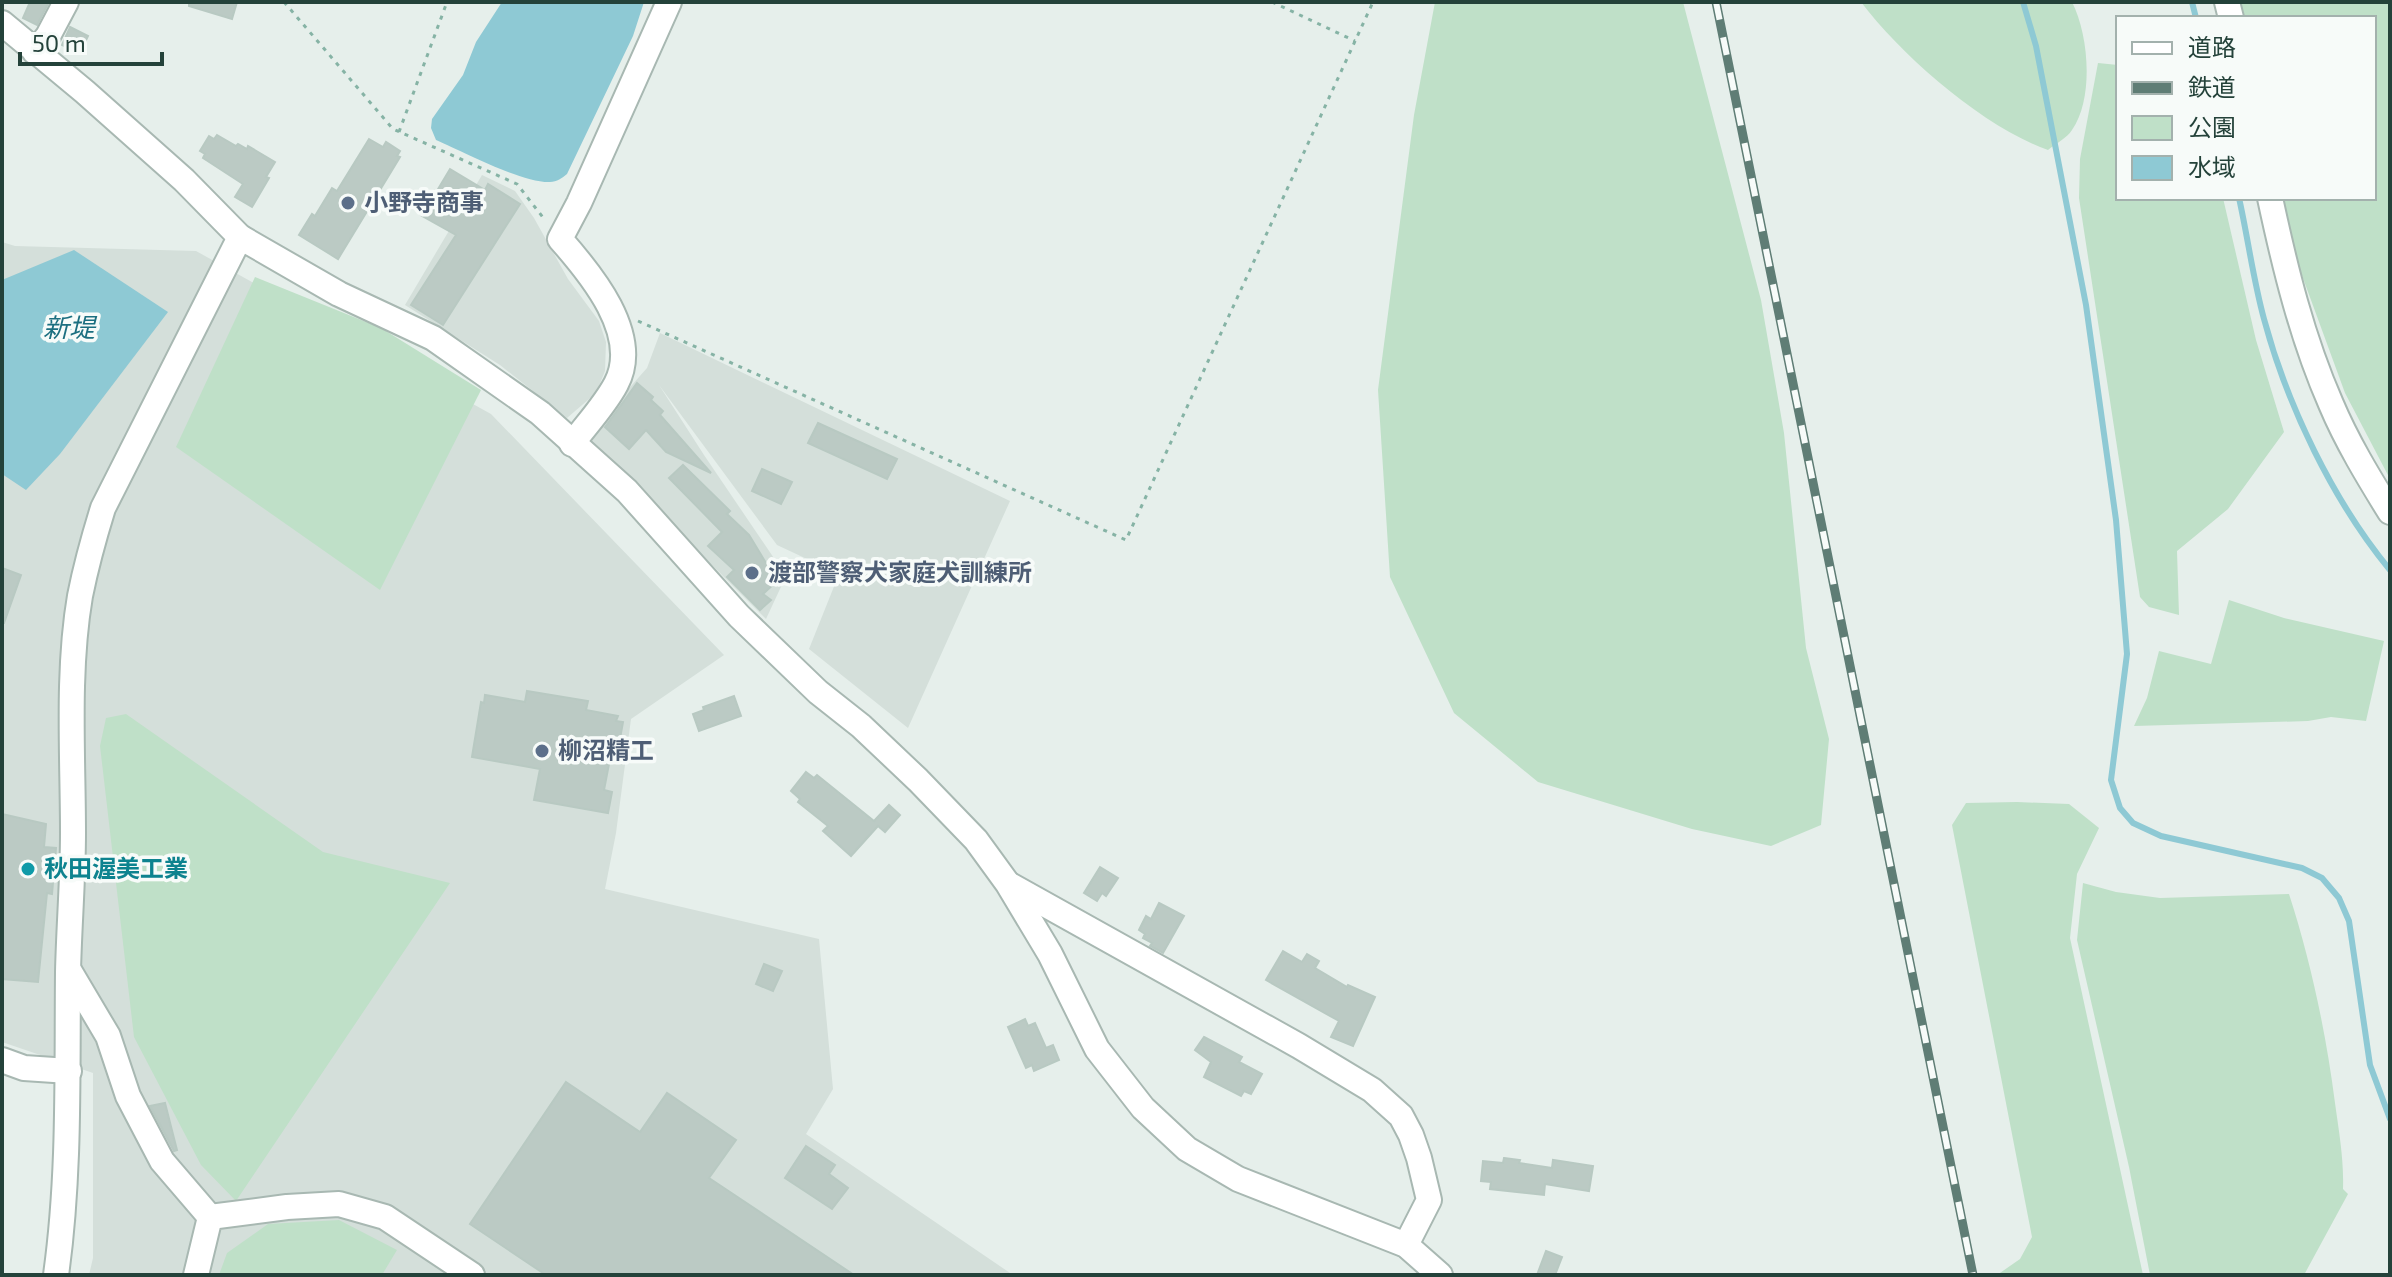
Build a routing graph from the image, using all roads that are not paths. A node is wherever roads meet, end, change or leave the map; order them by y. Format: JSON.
{"nodes":[{"id":1,"x":66,"y":2,"type":"edge"},
{"id":2,"x":669,"y":2,"type":"edge"},
{"id":3,"x":2,"y":23,"type":"edge"},
{"id":4,"x":35,"y":52,"type":"junction"},
{"id":5,"x":2270,"y":200,"type":"edge"},
{"id":6,"x":240,"y":237,"type":"junction"},
{"id":7,"x":572,"y":444,"type":"junction"},
{"id":8,"x":2390,"y":512,"type":"edge"},
{"id":9,"x":1008,"y":884,"type":"junction"},
{"id":10,"x":68,"y":970,"type":"junction"},
{"id":11,"x":2,"y":1060,"type":"edge"},
{"id":12,"x":69,"y":1071,"type":"junction"},
{"id":13,"x":210,"y":1217,"type":"junction"},
{"id":14,"x":1406,"y":1245,"type":"junction"},
{"id":15,"x":56,"y":1275,"type":"edge"},
{"id":16,"x":196,"y":1275,"type":"edge"},
{"id":17,"x":472,"y":1275,"type":"edge"},
{"id":18,"x":1440,"y":1275,"type":"edge"}],
"edges":[{"from":1,"to":4,"type":"street"},
{"from":2,"to":7,"type":"street"},
{"from":3,"to":4,"type":"street"},
{"from":4,"to":6,"type":"street"},
{"from":5,"to":8,"type":"street"},
{"from":6,"to":7,"type":"street"},
{"from":6,"to":10,"type":"street"},
{"from":7,"to":9,"type":"street"},
{"from":9,"to":14,"type":"street"},
{"from":9,"to":14,"type":"street"},
{"from":10,"to":12,"type":"street"},
{"from":10,"to":13,"type":"street"},
{"from":11,"to":12,"type":"street"},
{"from":12,"to":15,"type":"street"},
{"from":13,"to":16,"type":"street"},
{"from":13,"to":17,"type":"street"},
{"from":14,"to":18,"type":"street"}]}
